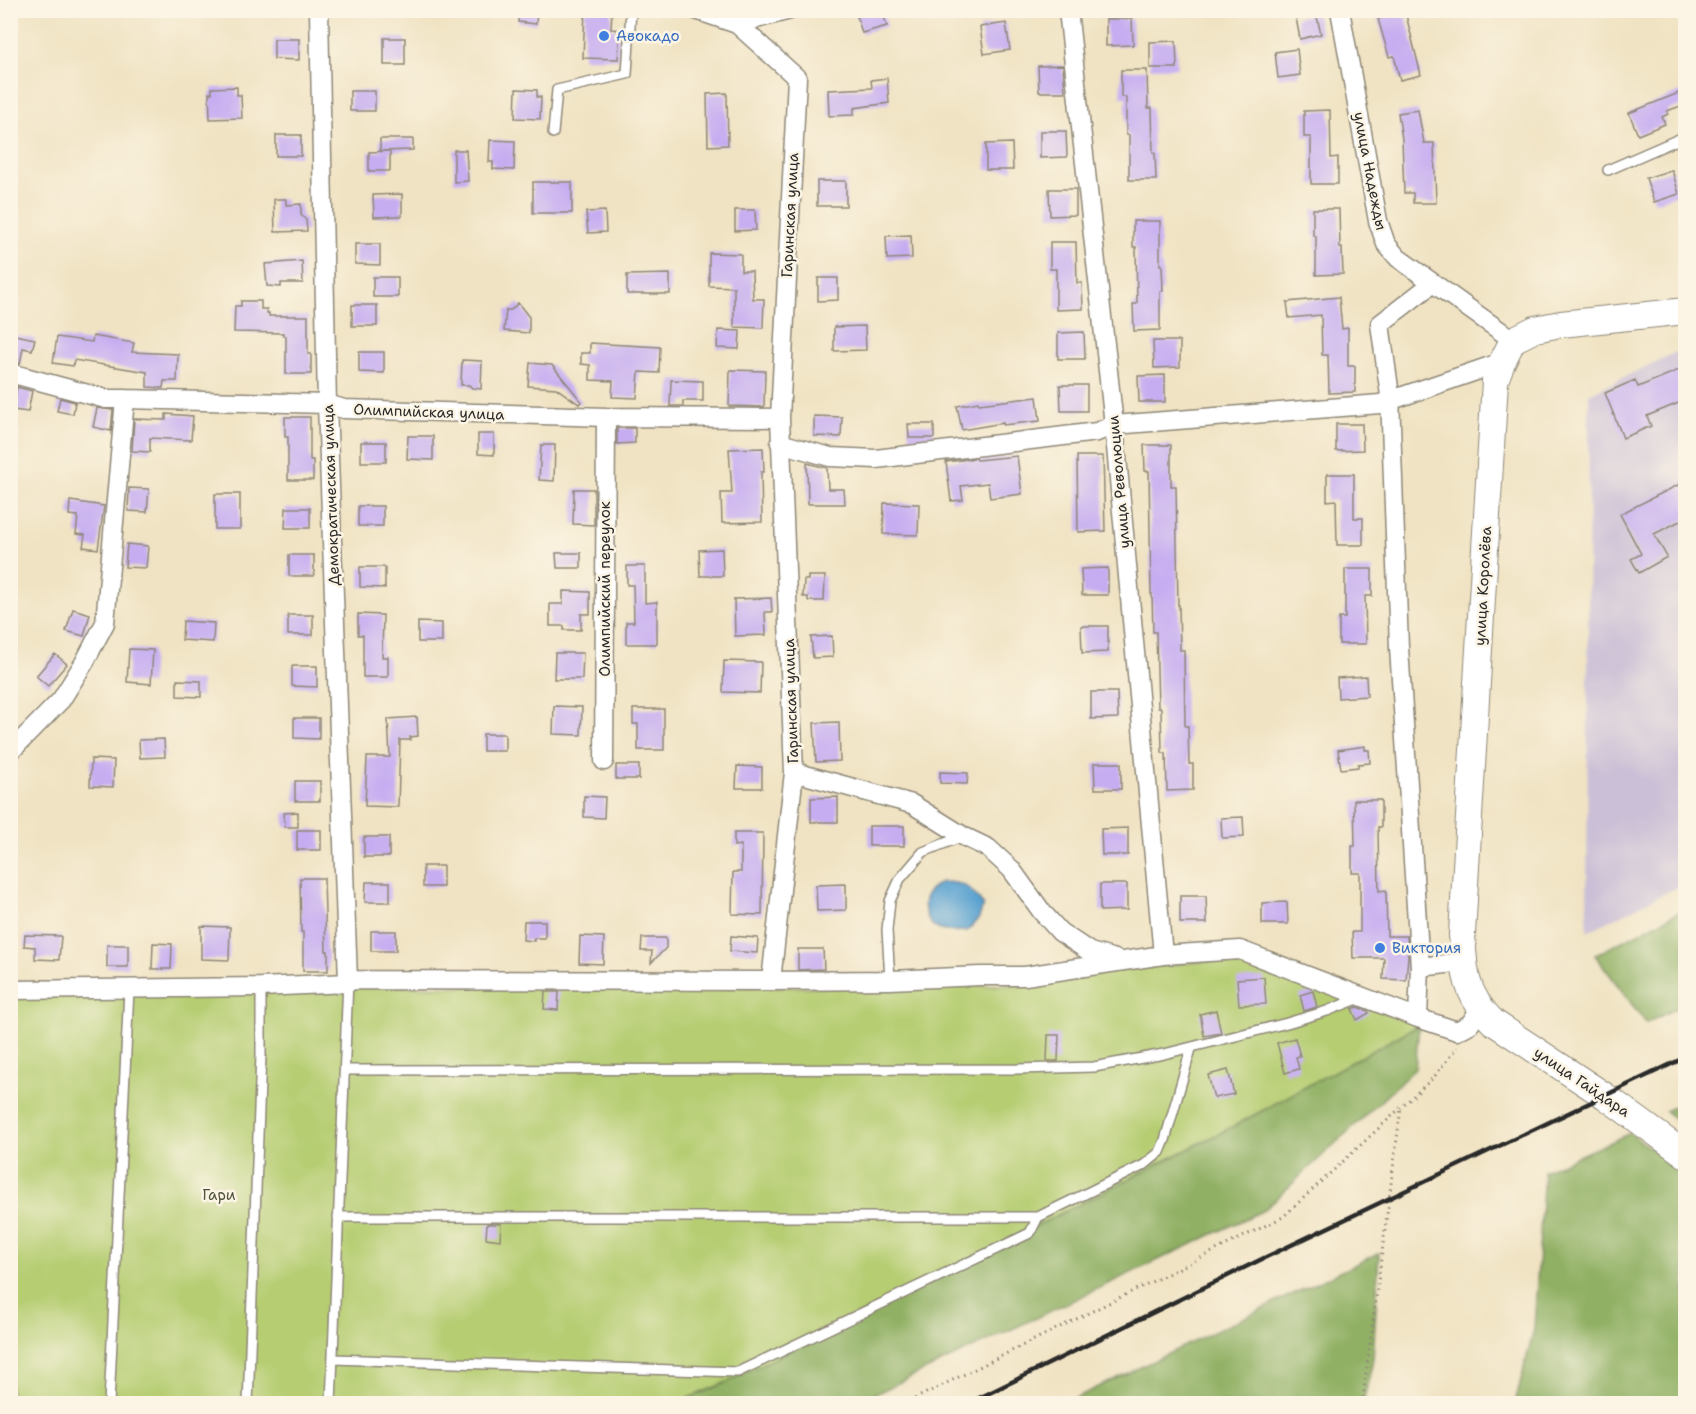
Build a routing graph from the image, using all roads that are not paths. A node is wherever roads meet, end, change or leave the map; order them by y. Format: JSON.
{"nodes":[{"id":1,"x":319,"y":10,"type":"edge"},
{"id":2,"x":631,"y":10,"type":"edge"},
{"id":3,"x":696,"y":10,"type":"edge"},
{"id":4,"x":790,"y":10,"type":"edge"},
{"id":5,"x":1068,"y":10,"type":"edge"},
{"id":6,"x":1340,"y":10,"type":"edge"},
{"id":7,"x":737,"y":24,"type":"junction"},
{"id":8,"x":553,"y":133,"type":"dead end"},
{"id":9,"x":1686,"y":135,"type":"edge"},
{"id":10,"x":1608,"y":170,"type":"dead end"},
{"id":11,"x":1432,"y":283,"type":"junction"},
{"id":12,"x":1686,"y":311,"type":"edge"},
{"id":13,"x":1508,"y":351,"type":"junction"},
{"id":14,"x":10,"y":373,"type":"edge"},
{"id":15,"x":125,"y":399,"type":"junction"},
{"id":16,"x":1391,"y":400,"type":"junction"},
{"id":17,"x":327,"y":404,"type":"junction"},
{"id":18,"x":606,"y":417,"type":"junction"},
{"id":19,"x":780,"y":418,"type":"junction"},
{"id":20,"x":1114,"y":425,"type":"junction"},
{"id":21,"x":780,"y":443,"type":"junction"},
{"id":22,"x":10,"y":752,"type":"edge"},
{"id":23,"x":604,"y":761,"type":"dead end"},
{"id":24,"x":794,"y":772,"type":"junction"},
{"id":25,"x":963,"y":836,"type":"junction"},
{"id":26,"x":1163,"y":955,"type":"junction"},
{"id":27,"x":1122,"y":961,"type":"junction"},
{"id":28,"x":1464,"y":962,"type":"junction"},
{"id":29,"x":1420,"y":967,"type":"junction"},
{"id":30,"x":890,"y":980,"type":"junction"},
{"id":31,"x":348,"y":981,"type":"junction"},
{"id":32,"x":771,"y":981,"type":"junction"},
{"id":33,"x":261,"y":987,"type":"junction"},
{"id":34,"x":10,"y":990,"type":"edge"},
{"id":35,"x":129,"y":990,"type":"junction"},
{"id":36,"x":1362,"y":997,"type":"junction"},
{"id":37,"x":1480,"y":1009,"type":"junction"},
{"id":38,"x":1418,"y":1018,"type":"junction"},
{"id":39,"x":1191,"y":1048,"type":"junction"},
{"id":40,"x":345,"y":1070,"type":"junction"},
{"id":41,"x":1686,"y":1155,"type":"edge"},
{"id":42,"x":338,"y":1217,"type":"junction"},
{"id":43,"x":1038,"y":1217,"type":"junction"},
{"id":44,"x":333,"y":1359,"type":"junction"},
{"id":45,"x":109,"y":1404,"type":"edge"},
{"id":46,"x":248,"y":1404,"type":"edge"},
{"id":47,"x":331,"y":1404,"type":"edge"}],
"edges":[{"from":1,"to":17,"type":"street","name":"Демократическая улица"},
{"from":2,"to":8,"type":"lane"},
{"from":3,"to":7,"type":"street"},
{"from":4,"to":7,"type":"street"},
{"from":5,"to":20,"type":"street","name":"улица Революции"},
{"from":6,"to":11,"type":"street","name":"улица Надежды"},
{"from":7,"to":19,"type":"street","name":"Гаринская улица"},
{"from":9,"to":10,"type":"lane"},
{"from":11,"to":13,"type":"street","name":"улица Надежды"},
{"from":11,"to":16,"type":"street"},
{"from":12,"to":13,"type":"street"},
{"from":13,"to":16,"type":"street"},
{"from":13,"to":28,"type":"street","name":"улица Королёва"},
{"from":14,"to":15,"type":"street","name":"Олимпийская улица"},
{"from":15,"to":17,"type":"street","name":"Олимпийская улица"},
{"from":15,"to":22,"type":"street"},
{"from":16,"to":20,"type":"street"},
{"from":16,"to":29,"type":"street"},
{"from":17,"to":18,"type":"street","name":"Олимпийская улица"},
{"from":17,"to":31,"type":"street","name":"Демократическая улица"},
{"from":18,"to":19,"type":"street","name":"Олимпийская улица"},
{"from":18,"to":23,"type":"street","name":"Олимпийский переулок"},
{"from":19,"to":21,"type":"street","name":"Гаринская улица"},
{"from":20,"to":21,"type":"street"},
{"from":20,"to":26,"type":"street","name":"улица Революции"},
{"from":21,"to":24,"type":"street","name":"Гаринская улица"},
{"from":24,"to":25,"type":"street"},
{"from":24,"to":32,"type":"street","name":"Гаринская улица"},
{"from":25,"to":27,"type":"street"},
{"from":25,"to":30,"type":"lane"},
{"from":26,"to":27,"type":"street"},
{"from":26,"to":36,"type":"street"},
{"from":27,"to":30,"type":"street"},
{"from":28,"to":29,"type":"street"},
{"from":28,"to":37,"type":"street","name":"улица Королёва"},
{"from":29,"to":38,"type":"street"},
{"from":30,"to":32,"type":"street"},
{"from":31,"to":32,"type":"street"},
{"from":31,"to":33,"type":"street"},
{"from":31,"to":40,"type":"lane"},
{"from":33,"to":35,"type":"street"},
{"from":33,"to":46,"type":"lane"},
{"from":34,"to":35,"type":"street"},
{"from":35,"to":45,"type":"lane"},
{"from":36,"to":38,"type":"street"},
{"from":36,"to":39,"type":"lane"},
{"from":37,"to":38,"type":"street"},
{"from":37,"to":41,"type":"street","name":"улица Гайдара"},
{"from":39,"to":40,"type":"lane"},
{"from":39,"to":43,"type":"lane"},
{"from":40,"to":42,"type":"lane"},
{"from":42,"to":43,"type":"lane"},
{"from":42,"to":44,"type":"lane"},
{"from":43,"to":44,"type":"lane"},
{"from":44,"to":47,"type":"lane"}]}
